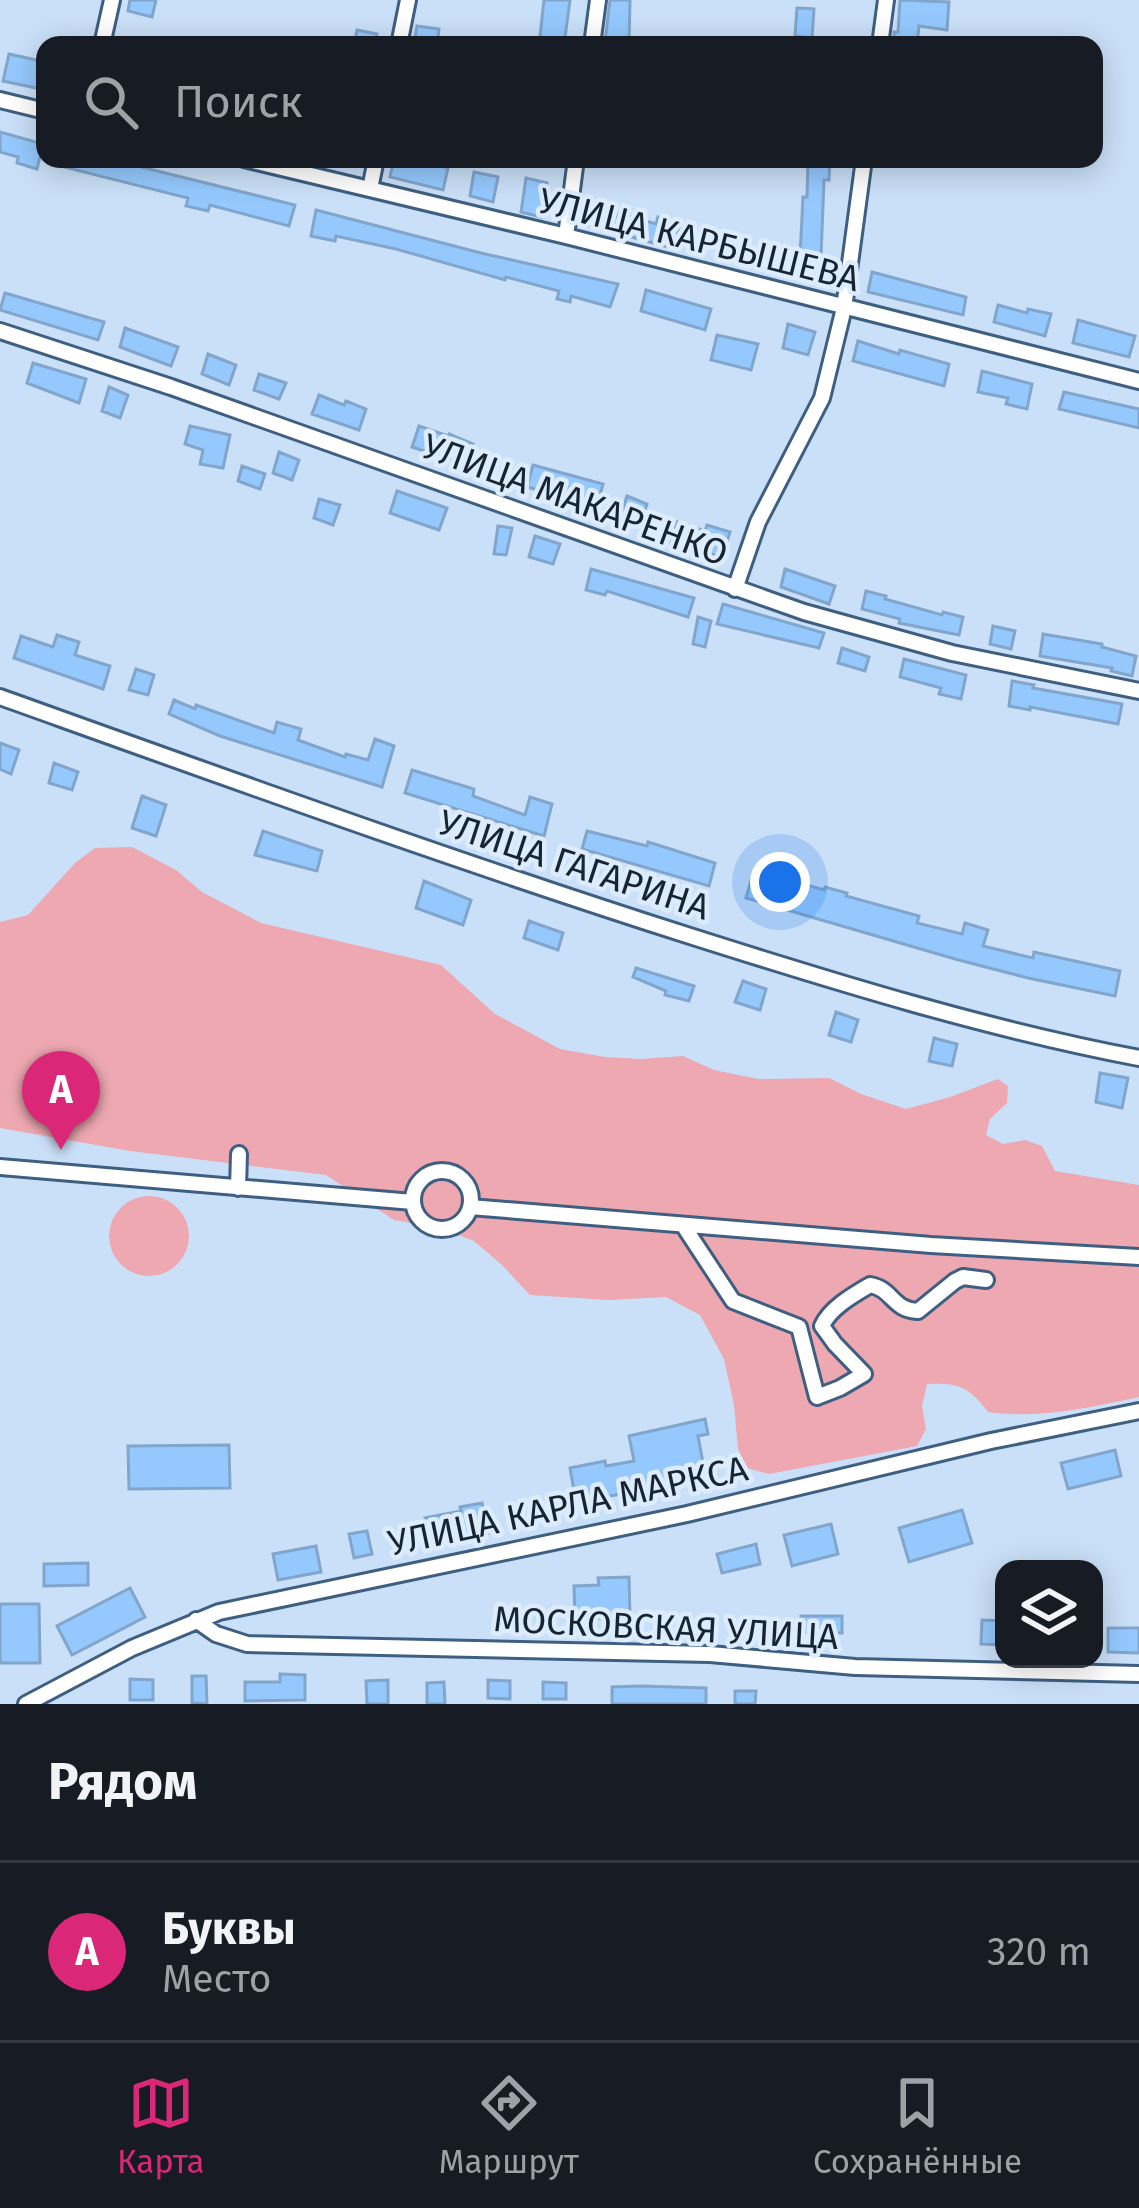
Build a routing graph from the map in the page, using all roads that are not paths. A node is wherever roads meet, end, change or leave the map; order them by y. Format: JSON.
{"nodes":[{"id":1,"x":112,"y":0,"type":"edge"},
{"id":2,"x":408,"y":0,"type":"edge"},
{"id":3,"x":598,"y":0,"type":"edge"},
{"id":4,"x":886,"y":0,"type":"edge"},
{"id":5,"x":104,"y":36,"type":"edge"},
{"id":6,"x":401,"y":36,"type":"edge"},
{"id":7,"x":593,"y":36,"type":"edge"},
{"id":8,"x":881,"y":36,"type":"edge"},
{"id":9,"x":0,"y":100,"type":"edge"},
{"id":10,"x":36,"y":109,"type":"edge"},
{"id":11,"x":282,"y":168,"type":"edge"},
{"id":12,"x":374,"y":168,"type":"edge"},
{"id":13,"x":575,"y":168,"type":"edge"},
{"id":14,"x":863,"y":168,"type":"edge"},
{"id":15,"x":370,"y":189,"type":"junction"},
{"id":16,"x":566,"y":236,"type":"junction"},
{"id":17,"x":844,"y":308,"type":"junction"},
{"id":18,"x":0,"y":332,"type":"edge"},
{"id":19,"x":1139,"y":381,"type":"edge"},
{"id":20,"x":735,"y":590,"type":"junction"},
{"id":21,"x":1139,"y":691,"type":"edge"},
{"id":22,"x":0,"y":697,"type":"edge"},
{"id":23,"x":1139,"y":1058,"type":"edge"},
{"id":24,"x":239,"y":1154,"type":"dead end"},
{"id":25,"x":9,"y":1173,"type":"edge"},
{"id":26,"x":238,"y":1188,"type":"junction"},
{"id":27,"x":413,"y":1202,"type":"junction"},
{"id":28,"x":470,"y":1207,"type":"junction"},
{"id":29,"x":683,"y":1225,"type":"junction"},
{"id":30,"x":1139,"y":1257,"type":"edge"},
{"id":31,"x":986,"y":1280,"type":"dead end"},
{"id":32,"x":1139,"y":1411,"type":"edge"},
{"id":33,"x":196,"y":1620,"type":"junction"},
{"id":34,"x":1139,"y":1674,"type":"edge"},
{"id":35,"x":26,"y":1704,"type":"edge"}],
"edges":[{"from":1,"to":5,"type":"street"},
{"from":2,"to":6,"type":"street"},
{"from":3,"to":7,"type":"street"},
{"from":4,"to":8,"type":"street"},
{"from":9,"to":10,"type":"street"},
{"from":11,"to":15,"type":"street","name":"УЛИЦА КАРБЫШЕВА"},
{"from":12,"to":15,"type":"street"},
{"from":13,"to":16,"type":"street"},
{"from":14,"to":17,"type":"street"},
{"from":15,"to":16,"type":"street","name":"УЛИЦА КАРБЫШЕВА"},
{"from":16,"to":17,"type":"street","name":"УЛИЦА КАРБЫШЕВА"},
{"from":17,"to":19,"type":"street","name":"УЛИЦА КАРБЫШЕВА"},
{"from":17,"to":20,"type":"street"},
{"from":18,"to":20,"type":"street","name":"УЛИЦА МАКАРЕНКО"},
{"from":20,"to":21,"type":"street","name":"УЛИЦА МАКАРЕНКО"},
{"from":22,"to":23,"type":"street","name":"УЛИЦА ГАГАРИНА"},
{"from":24,"to":26,"type":"street"},
{"from":25,"to":26,"type":"street"},
{"from":26,"to":27,"type":"street"},
{"from":27,"to":28,"type":"street"},
{"from":27,"to":28,"type":"street"},
{"from":28,"to":29,"type":"street"},
{"from":29,"to":30,"type":"street"},
{"from":29,"to":31,"type":"street"},
{"from":32,"to":33,"type":"street","name":"УЛИЦА КАРЛА МАРКСА"},
{"from":33,"to":34,"type":"street","name":"МОСКОВСКАЯ УЛИЦА"},
{"from":33,"to":35,"type":"street","name":"УЛИЦА КАРЛА МАРКСА"}]}
